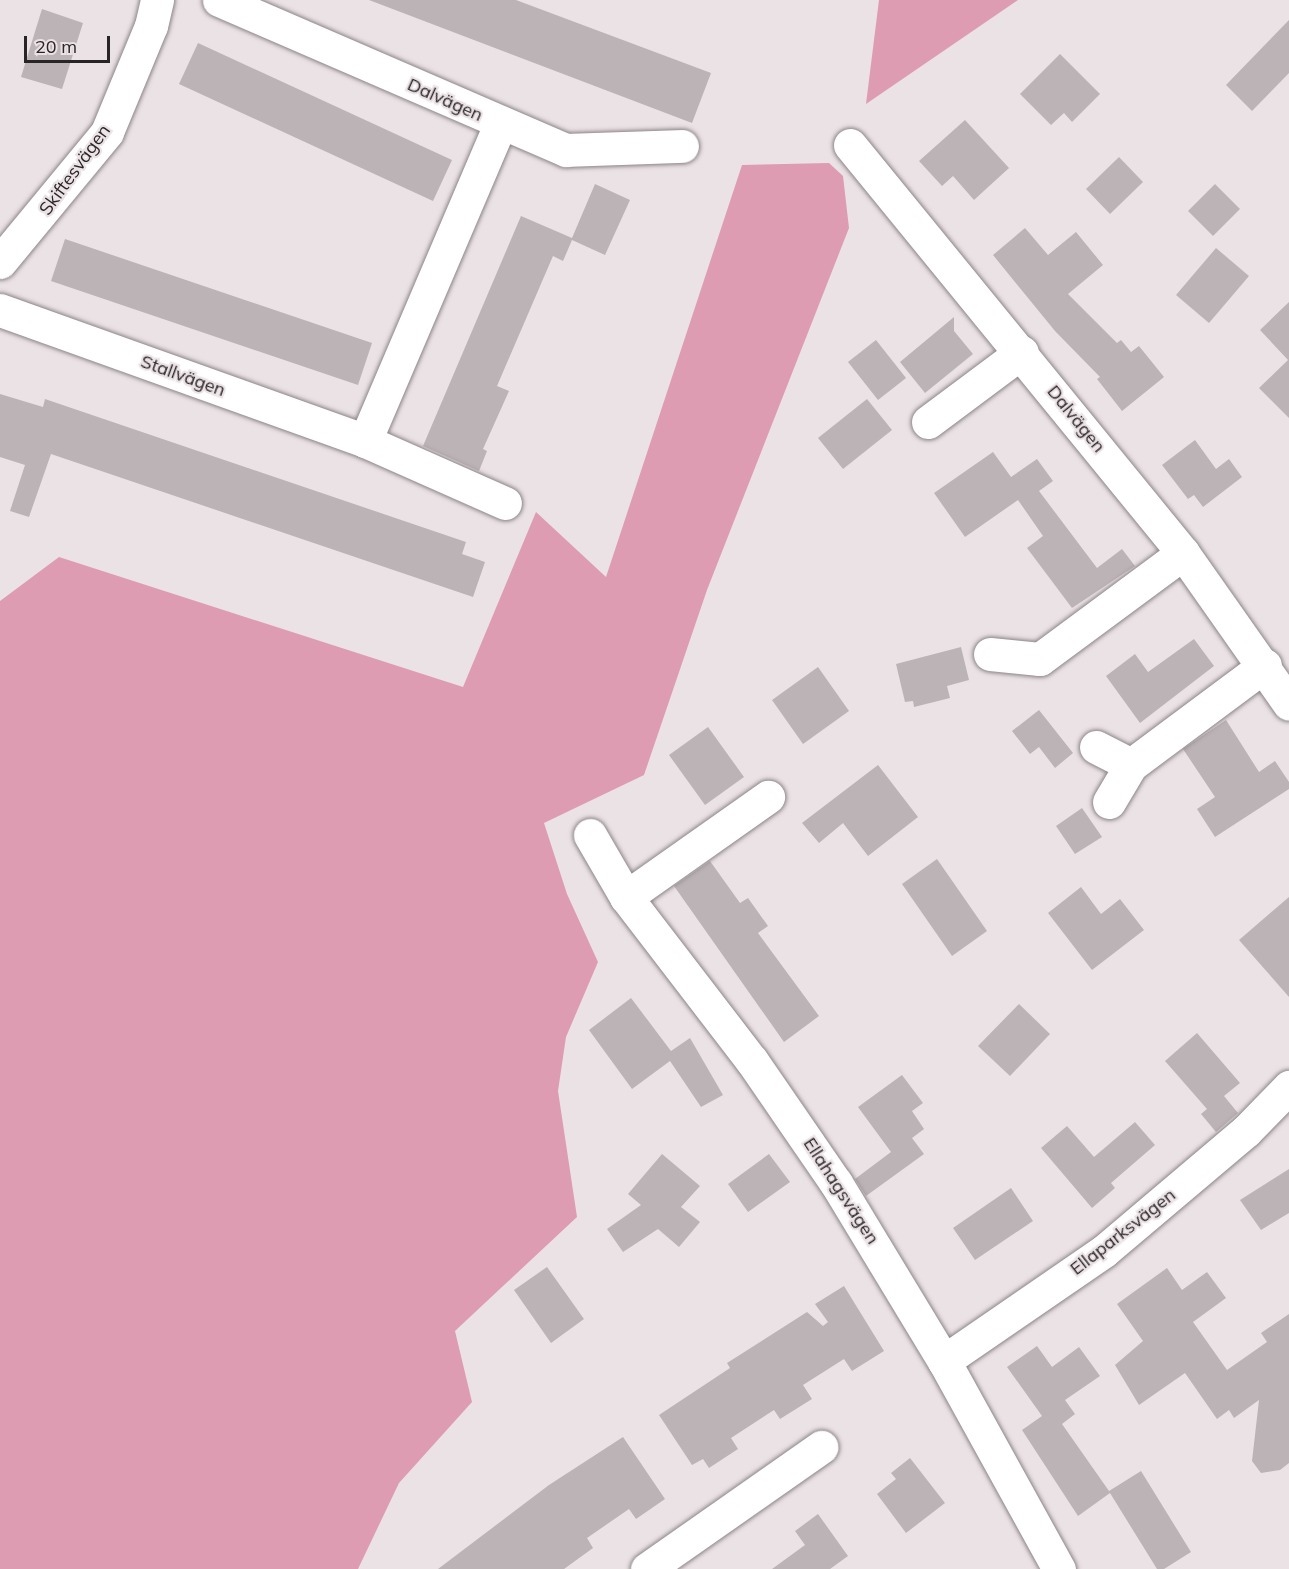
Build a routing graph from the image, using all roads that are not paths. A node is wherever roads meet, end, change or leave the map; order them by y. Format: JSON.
{"nodes":[{"id":1,"x":157,"y":0,"type":"edge"},
{"id":2,"x":219,"y":0,"type":"edge"},
{"id":3,"x":500,"y":125,"type":"junction"},
{"id":4,"x":850,"y":145,"type":"dead end"},
{"id":5,"x":682,"y":147,"type":"dead end"},
{"id":6,"x":0,"y":262,"type":"edge"},
{"id":7,"x":0,"y":310,"type":"edge"},
{"id":8,"x":1022,"y":352,"type":"junction"},
{"id":9,"x":928,"y":422,"type":"dead end"},
{"id":10,"x":365,"y":441,"type":"junction"},
{"id":11,"x":505,"y":503,"type":"dead end"},
{"id":12,"x":1183,"y":553,"type":"junction"},
{"id":13,"x":990,"y":654,"type":"dead end"},
{"id":14,"x":1265,"y":665,"type":"junction"},
{"id":15,"x":1289,"y":704,"type":"edge"},
{"id":16,"x":1096,"y":747,"type":"dead end"},
{"id":17,"x":1131,"y":765,"type":"junction"},
{"id":18,"x":768,"y":797,"type":"dead end"},
{"id":19,"x":1109,"y":802,"type":"dead end"},
{"id":20,"x":590,"y":835,"type":"dead end"},
{"id":21,"x":626,"y":897,"type":"junction"},
{"id":22,"x":1289,"y":1087,"type":"edge"},
{"id":23,"x":944,"y":1361,"type":"junction"},
{"id":24,"x":821,"y":1447,"type":"dead end"},
{"id":25,"x":647,"y":1569,"type":"edge"},
{"id":26,"x":1059,"y":1569,"type":"edge"}],
"edges":[{"from":1,"to":6,"type":"street","name":"Skiftesvägen"},
{"from":2,"to":3,"type":"street","name":"Dalvägen"},
{"from":3,"to":5,"type":"street","name":"Dalvägen"},
{"from":3,"to":10,"type":"street"},
{"from":4,"to":8,"type":"street","name":"Dalvägen"},
{"from":7,"to":10,"type":"street","name":"Stallvägen"},
{"from":8,"to":9,"type":"street"},
{"from":8,"to":12,"type":"street","name":"Dalvägen"},
{"from":10,"to":11,"type":"street","name":"Stallvägen"},
{"from":12,"to":13,"type":"street"},
{"from":12,"to":14,"type":"street","name":"Dalvägen"},
{"from":14,"to":15,"type":"street","name":"Dalvägen"},
{"from":14,"to":17,"type":"street"},
{"from":16,"to":17,"type":"street"},
{"from":17,"to":19,"type":"street"},
{"from":18,"to":21,"type":"street"},
{"from":20,"to":21,"type":"street","name":"Ellahagsvägen"},
{"from":21,"to":23,"type":"street","name":"Ellahagsvägen"},
{"from":22,"to":23,"type":"street","name":"Ellaparksvägen"},
{"from":23,"to":26,"type":"street","name":"Ellahagsvägen"},
{"from":24,"to":25,"type":"street"}]}
